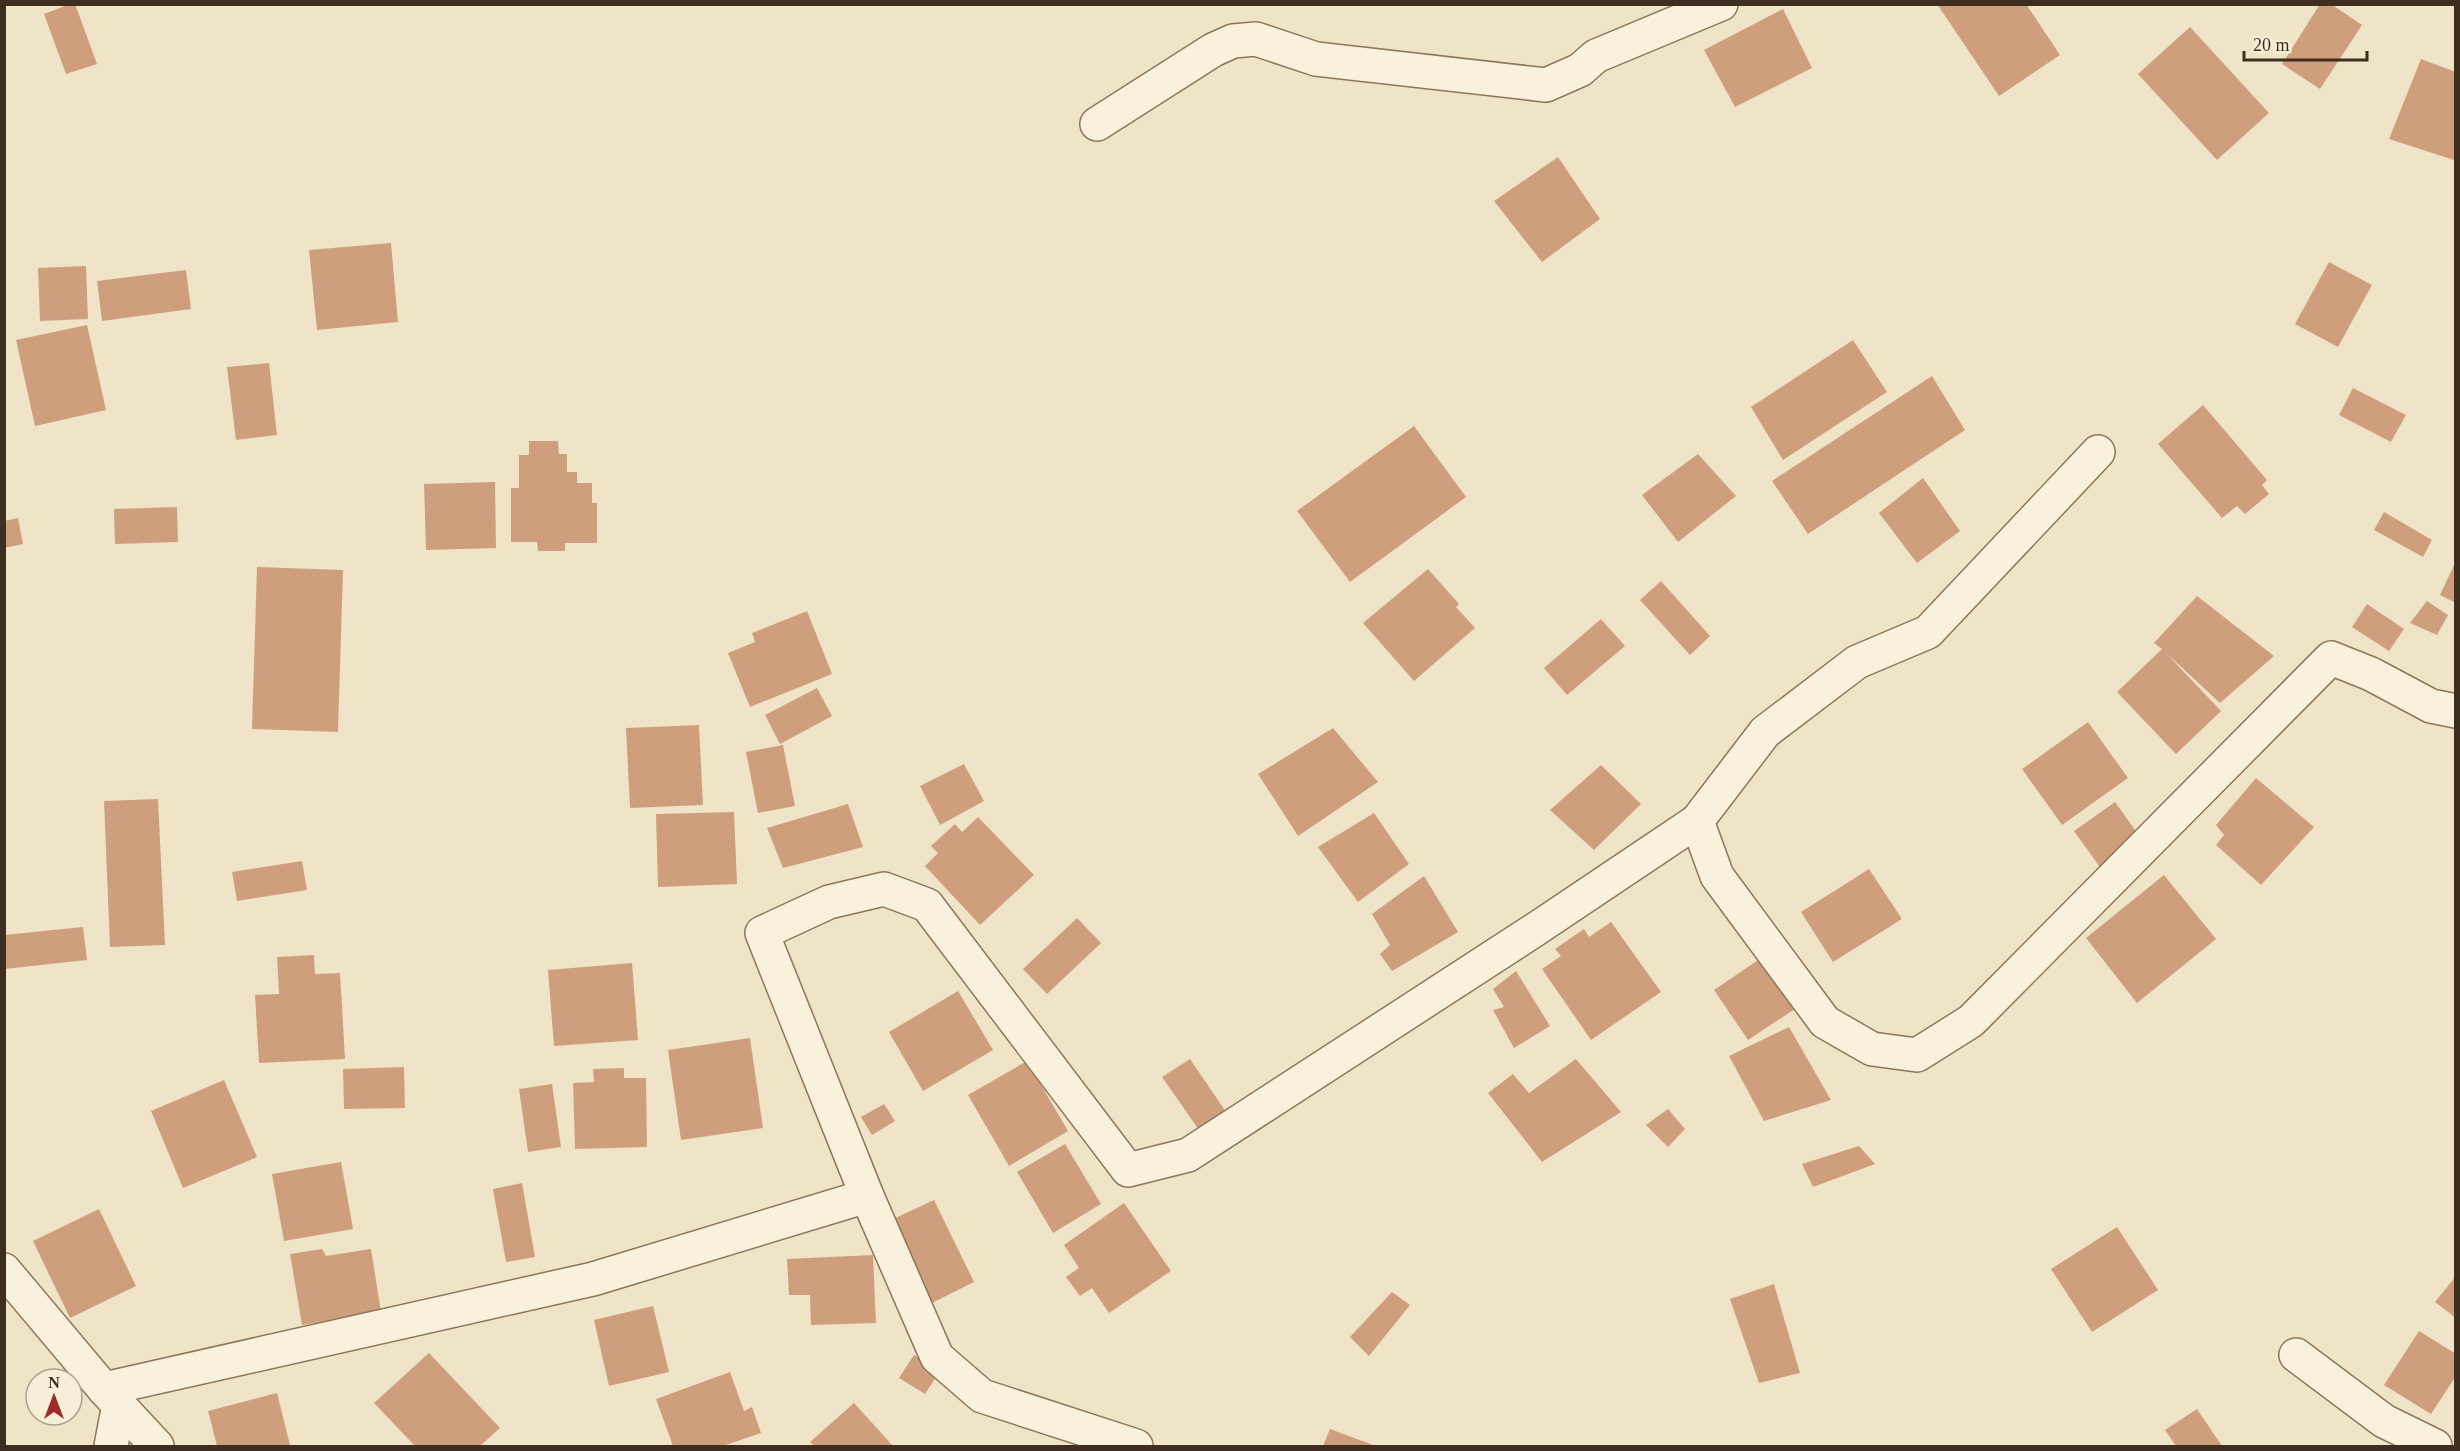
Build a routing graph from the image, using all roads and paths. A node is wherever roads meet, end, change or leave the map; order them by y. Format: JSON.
{"nodes":[{"id":1,"x":1721,"y":4,"type":"edge"},
{"id":2,"x":1097,"y":124,"type":"dead end"},
{"id":3,"x":2098,"y":452,"type":"dead end"},
{"id":4,"x":2456,"y":711,"type":"edge"},
{"id":5,"x":1697,"y":821,"type":"junction"},
{"id":6,"x":867,"y":1196,"type":"junction"},
{"id":7,"x":4,"y":1270,"type":"edge"},
{"id":8,"x":2296,"y":1355,"type":"dead end"},
{"id":9,"x":111,"y":1396,"type":"junction"},
{"id":10,"x":111,"y":1446,"type":"edge"},
{"id":11,"x":157,"y":1446,"type":"edge"},
{"id":12,"x":1136,"y":1446,"type":"edge"},
{"id":13,"x":2435,"y":1446,"type":"edge"}],
"edges":[{"from":1,"to":2,"type":"street"},
{"from":3,"to":5,"type":"street"},
{"from":4,"to":5,"type":"street"},
{"from":5,"to":6,"type":"street"},
{"from":6,"to":9,"type":"street"},
{"from":6,"to":12,"type":"street"},
{"from":7,"to":9,"type":"street"},
{"from":8,"to":13,"type":"street"},
{"from":9,"to":10,"type":"street"},
{"from":9,"to":11,"type":"street"}]}
